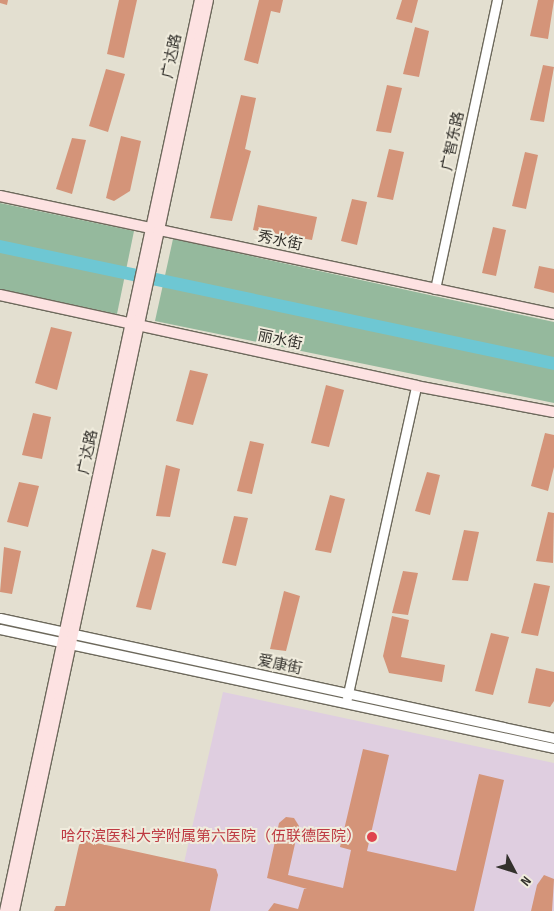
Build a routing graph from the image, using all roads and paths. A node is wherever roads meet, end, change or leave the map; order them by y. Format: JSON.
{"nodes":[{"id":1,"x":200,"y":0,"type":"edge"},
{"id":2,"x":208,"y":0,"type":"edge"},
{"id":3,"x":497,"y":0,"type":"edge"},
{"id":4,"x":0,"y":196,"type":"edge"},
{"id":5,"x":154,"y":230,"type":"junction"},
{"id":6,"x":435,"y":289,"type":"junction"},
{"id":7,"x":0,"y":295,"type":"edge"},
{"id":8,"x":554,"y":314,"type":"edge"},
{"id":9,"x":134,"y":324,"type":"junction"},
{"id":10,"x":416,"y":386,"type":"junction"},
{"id":11,"x":554,"y":412,"type":"edge"},
{"id":12,"x":0,"y":618,"type":"edge"},
{"id":13,"x":0,"y":630,"type":"edge"},
{"id":14,"x":68,"y":639,"type":"junction"},
{"id":15,"x":347,"y":698,"type":"junction"},
{"id":16,"x":554,"y":738,"type":"edge"},
{"id":17,"x":554,"y":748,"type":"edge"},
{"id":18,"x":5,"y":911,"type":"edge"},
{"id":19,"x":14,"y":911,"type":"edge"}],
"edges":[{"from":1,"to":5,"type":"main road","name":"广达路"},
{"from":2,"to":5,"type":"main road","name":"广达路"},
{"from":3,"to":6,"type":"street","name":"广智东路"},
{"from":4,"to":5,"type":"main road","name":"秀水街"},
{"from":5,"to":6,"type":"main road","name":"秀水街"},
{"from":5,"to":9,"type":"main road","name":"广达路"},
{"from":6,"to":8,"type":"main road","name":"秀水街"},
{"from":7,"to":9,"type":"main road","name":"丽水街"},
{"from":9,"to":10,"type":"main road","name":"丽水街"},
{"from":9,"to":14,"type":"main road","name":"广达路"},
{"from":10,"to":11,"type":"main road","name":"丽水街"},
{"from":10,"to":15,"type":"street"},
{"from":12,"to":14,"type":"street","name":"爱康街"},
{"from":13,"to":14,"type":"street","name":"爱康街"},
{"from":14,"to":15,"type":"street","name":"爱康街"},
{"from":14,"to":18,"type":"main road","name":"广达路"},
{"from":14,"to":19,"type":"main road","name":"广达路"},
{"from":15,"to":16,"type":"street","name":"爱康街"},
{"from":15,"to":17,"type":"street","name":"爱康街"}]}
